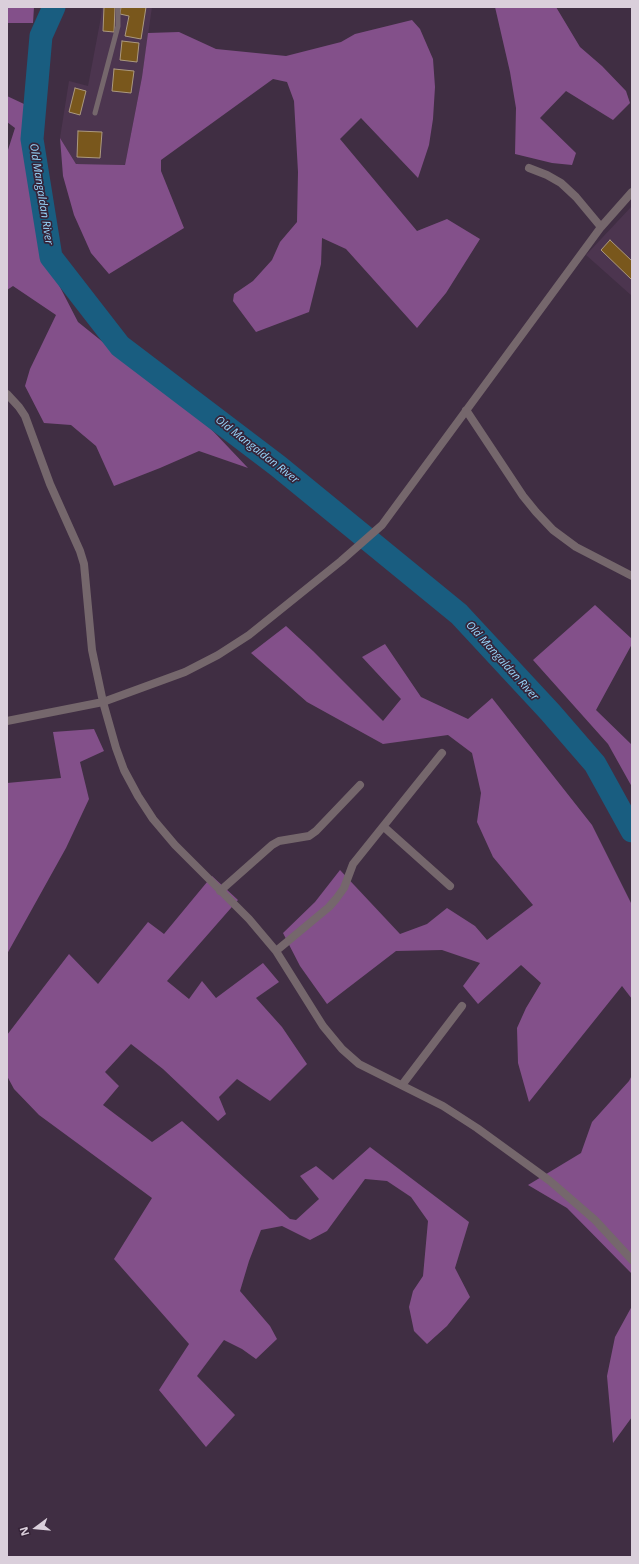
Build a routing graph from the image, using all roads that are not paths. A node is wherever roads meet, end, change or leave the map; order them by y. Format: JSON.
{"nodes":[{"id":1,"x":118,"y":7,"type":"edge"},
{"id":2,"x":95,"y":113,"type":"dead end"},
{"id":3,"x":529,"y":168,"type":"dead end"},
{"id":4,"x":632,"y":192,"type":"edge"},
{"id":5,"x":601,"y":227,"type":"junction"},
{"id":6,"x":7,"y":394,"type":"edge"},
{"id":7,"x":466,"y":410,"type":"junction"},
{"id":8,"x":632,"y":576,"type":"edge"},
{"id":9,"x":103,"y":702,"type":"junction"},
{"id":10,"x":7,"y":721,"type":"edge"},
{"id":11,"x":442,"y":753,"type":"dead end"},
{"id":12,"x":360,"y":785,"type":"dead end"},
{"id":13,"x":384,"y":827,"type":"junction"},
{"id":14,"x":450,"y":886,"type":"dead end"},
{"id":15,"x":220,"y":891,"type":"junction"},
{"id":16,"x":276,"y":951,"type":"junction"},
{"id":17,"x":462,"y":1006,"type":"dead end"},
{"id":18,"x":402,"y":1085,"type":"junction"},
{"id":19,"x":632,"y":1260,"type":"edge"}],
"edges":[{"from":1,"to":2,"type":"lane"},
{"from":3,"to":5,"type":"street"},
{"from":4,"to":5,"type":"street"},
{"from":5,"to":7,"type":"street"},
{"from":6,"to":9,"type":"street"},
{"from":7,"to":8,"type":"street"},
{"from":7,"to":9,"type":"street"},
{"from":9,"to":10,"type":"street"},
{"from":9,"to":15,"type":"street"},
{"from":11,"to":13,"type":"street"},
{"from":12,"to":15,"type":"street"},
{"from":13,"to":14,"type":"street"},
{"from":13,"to":16,"type":"street"},
{"from":15,"to":16,"type":"street"},
{"from":16,"to":18,"type":"street"},
{"from":17,"to":18,"type":"street"},
{"from":18,"to":19,"type":"street"}]}
